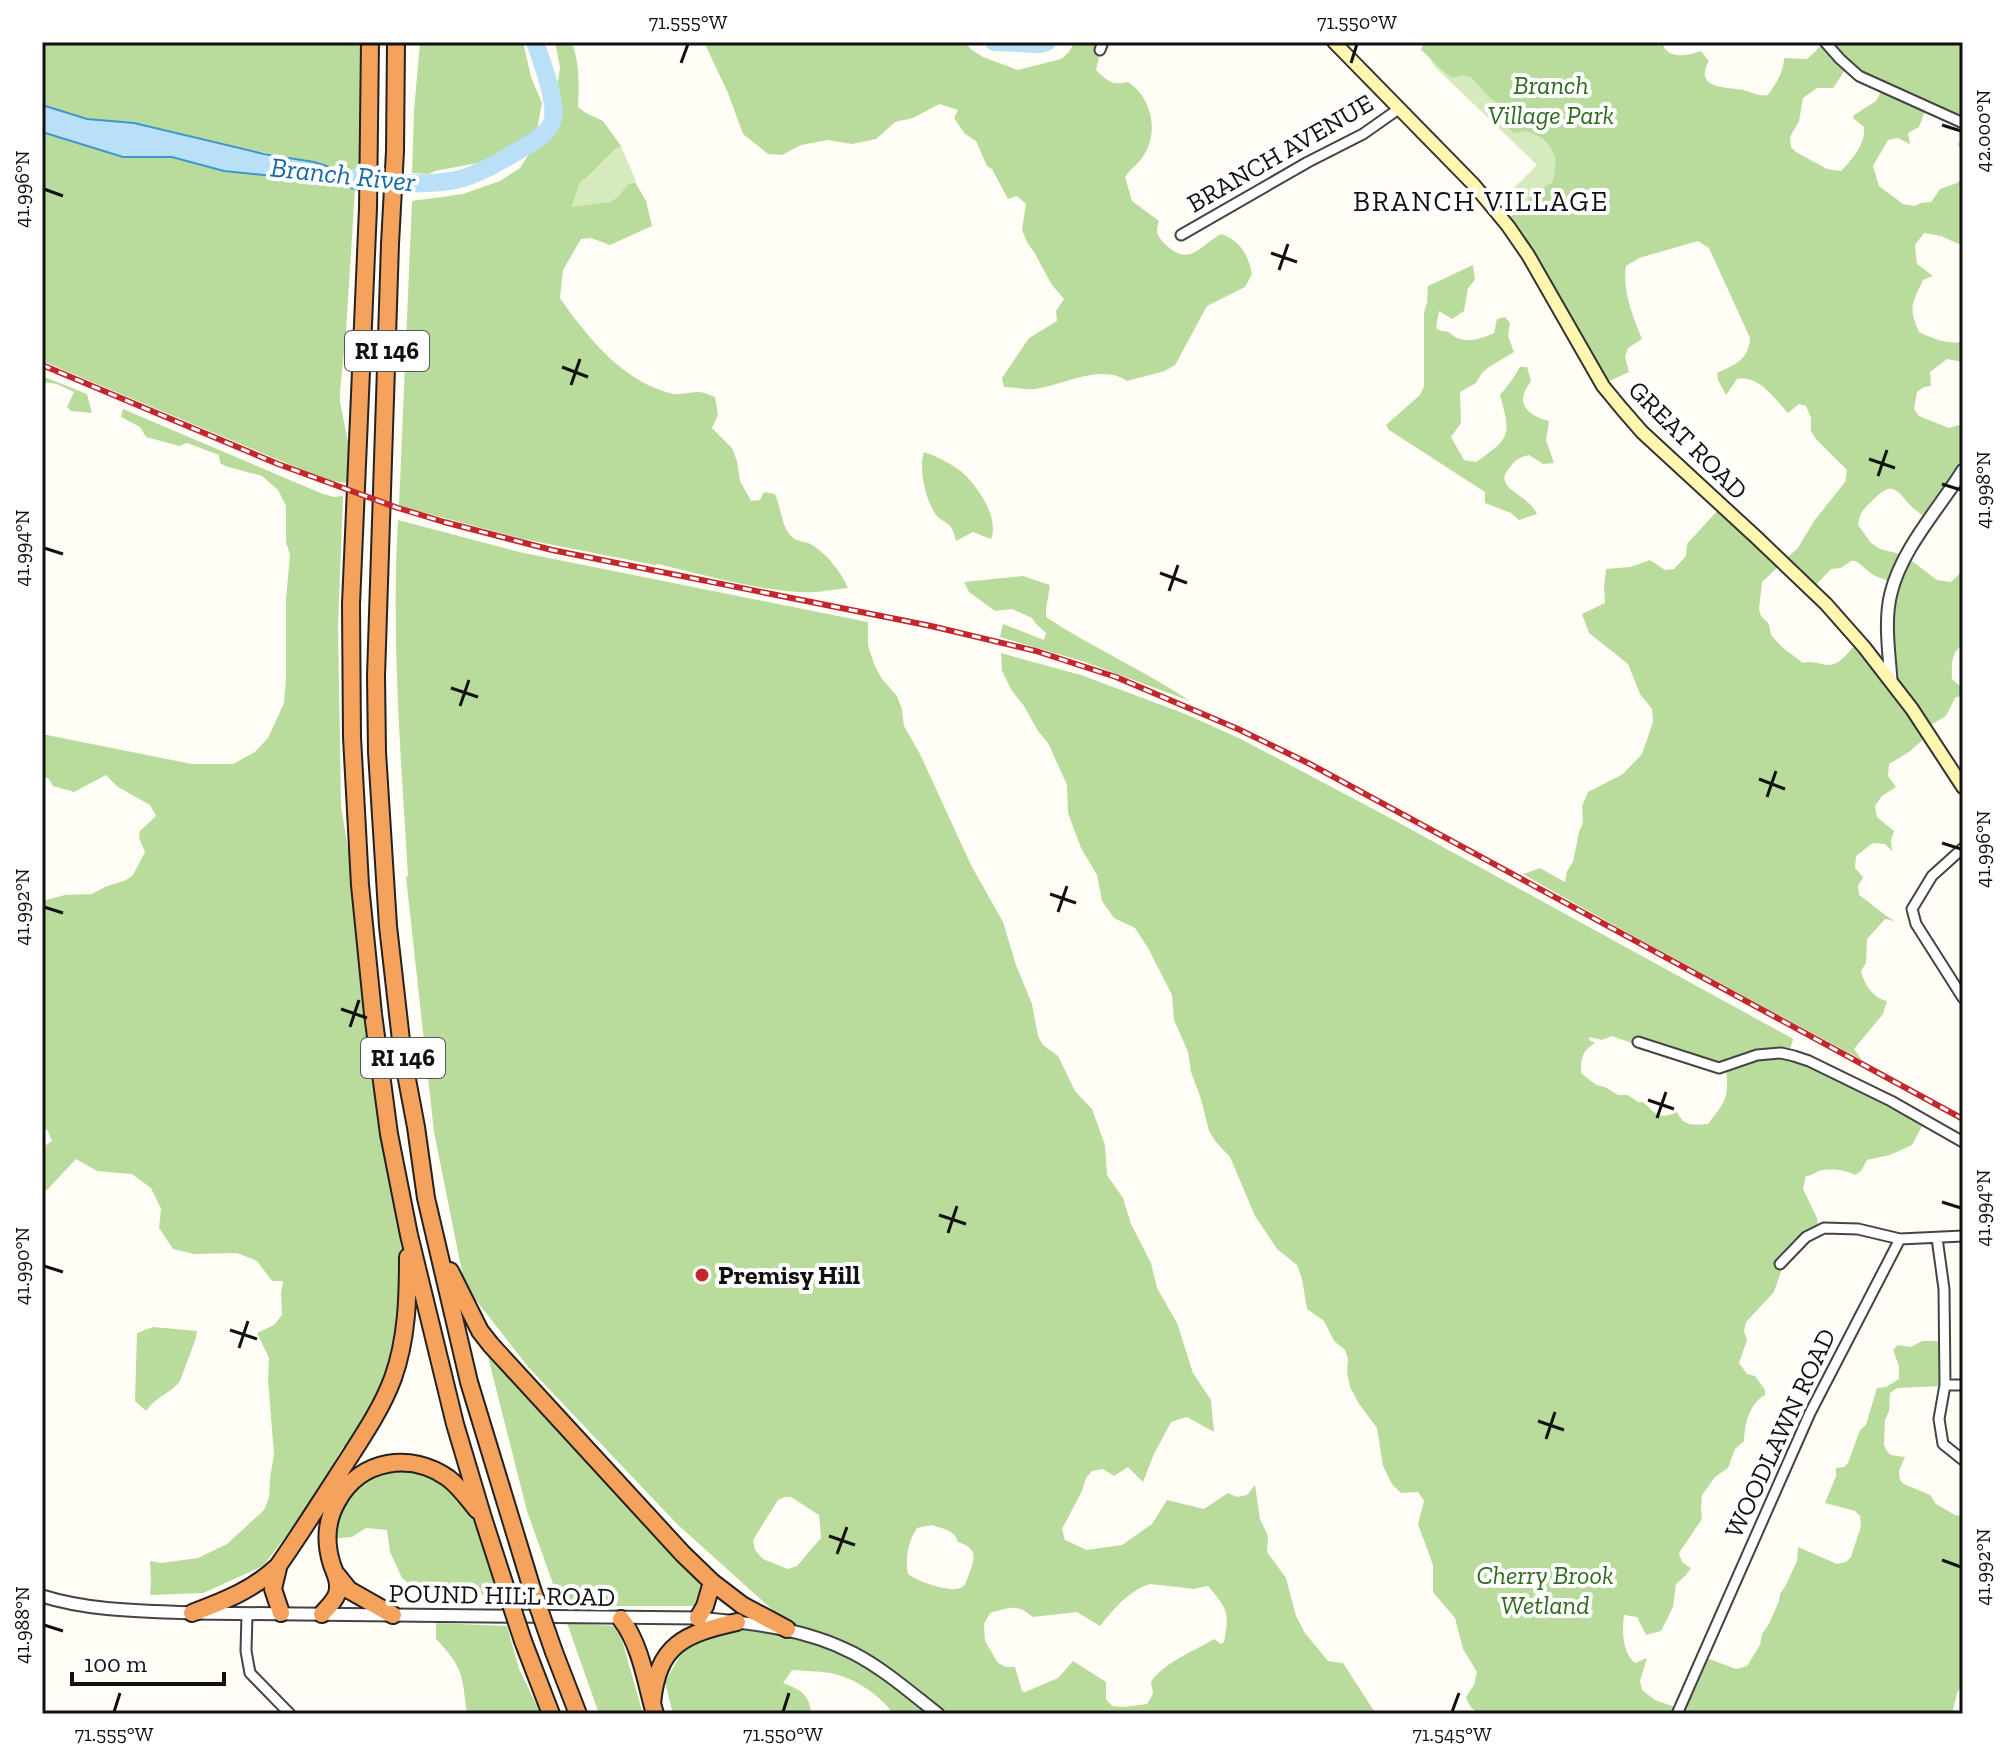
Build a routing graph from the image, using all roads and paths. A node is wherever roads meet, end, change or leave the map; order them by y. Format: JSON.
{"nodes":[{"id":1,"x":370,"y":42,"type":"edge"},
{"id":2,"x":396,"y":42,"type":"edge"},
{"id":3,"x":1334,"y":42,"type":"edge"},
{"id":4,"x":1825,"y":42,"type":"edge"},
{"id":5,"x":1400,"y":108,"type":"junction"},
{"id":6,"x":1963,"y":123,"type":"edge"},
{"id":7,"x":1181,"y":235,"type":"dead end"},
{"id":8,"x":1963,"y":470,"type":"edge"},
{"id":9,"x":1891,"y":680,"type":"junction"},
{"id":10,"x":1963,"y":787,"type":"edge"},
{"id":11,"x":1963,"y":848,"type":"edge"},
{"id":12,"x":1963,"y":998,"type":"edge"},
{"id":13,"x":1638,"y":1042,"type":"dead end"},
{"id":14,"x":1963,"y":1142,"type":"edge"},
{"id":15,"x":434,"y":1231,"type":"junction"},
{"id":16,"x":409,"y":1235,"type":"junction"},
{"id":17,"x":1963,"y":1236,"type":"edge"},
{"id":18,"x":1937,"y":1238,"type":"junction"},
{"id":19,"x":1900,"y":1239,"type":"junction"},
{"id":20,"x":1780,"y":1264,"type":"dead end"},
{"id":21,"x":1945,"y":1385,"type":"junction"},
{"id":22,"x":1963,"y":1385,"type":"edge"},
{"id":23,"x":1963,"y":1460,"type":"edge"},
{"id":24,"x":483,"y":1518,"type":"junction"},
{"id":25,"x":278,"y":1566,"type":"junction"},
{"id":26,"x":336,"y":1575,"type":"junction"},
{"id":27,"x":712,"y":1582,"type":"junction"},
{"id":28,"x":42,"y":1596,"type":"edge"},
{"id":29,"x":192,"y":1613,"type":"junction"},
{"id":30,"x":281,"y":1613,"type":"junction"},
{"id":31,"x":247,"y":1614,"type":"junction"},
{"id":32,"x":322,"y":1614,"type":"junction"},
{"id":33,"x":393,"y":1615,"type":"junction"},
{"id":34,"x":698,"y":1618,"type":"junction"},
{"id":35,"x":621,"y":1619,"type":"junction"},
{"id":36,"x":737,"y":1622,"type":"junction"},
{"id":37,"x":787,"y":1629,"type":"junction"},
{"id":38,"x":654,"y":1709,"type":"edge"},
{"id":39,"x":290,"y":1714,"type":"edge"},
{"id":40,"x":551,"y":1714,"type":"edge"},
{"id":41,"x":578,"y":1714,"type":"edge"},
{"id":42,"x":938,"y":1714,"type":"edge"},
{"id":43,"x":1677,"y":1714,"type":"edge"}],
"edges":[{"from":1,"to":16,"type":"highway","number":"RI 146"},
{"from":2,"to":15,"type":"highway","number":"RI 146"},
{"from":3,"to":5,"type":"main road","name":"GREAT ROAD"},
{"from":4,"to":6,"type":"street"},
{"from":5,"to":7,"type":"street","name":"BRANCH AVENUE"},
{"from":5,"to":9,"type":"main road","name":"GREAT ROAD"},
{"from":8,"to":9,"type":"street"},
{"from":9,"to":10,"type":"main road","name":"GREAT ROAD"},
{"from":11,"to":12,"type":"street"},
{"from":13,"to":14,"type":"street"},
{"from":15,"to":27,"type":"highway"},
{"from":15,"to":41,"type":"highway","number":"RI 146","bridge":true},
{"from":16,"to":24,"type":"highway","number":"RI 146"},
{"from":16,"to":25,"type":"highway"},
{"from":17,"to":18,"type":"street"},
{"from":18,"to":19,"type":"street"},
{"from":18,"to":21,"type":"street"},
{"from":19,"to":20,"type":"street"},
{"from":19,"to":43,"type":"street","name":"WOODLAWN ROAD"},
{"from":21,"to":22,"type":"street"},
{"from":21,"to":23,"type":"street"},
{"from":24,"to":26,"type":"highway"},
{"from":24,"to":40,"type":"highway","number":"RI 146","bridge":true},
{"from":25,"to":29,"type":"highway"},
{"from":25,"to":30,"type":"highway"},
{"from":26,"to":32,"type":"highway"},
{"from":26,"to":33,"type":"highway"},
{"from":27,"to":34,"type":"highway"},
{"from":27,"to":37,"type":"highway"},
{"from":28,"to":29,"type":"street","name":"POUND HILL ROAD"},
{"from":29,"to":31,"type":"street","name":"POUND HILL ROAD"},
{"from":30,"to":31,"type":"street","name":"POUND HILL ROAD"},
{"from":30,"to":32,"type":"street","name":"POUND HILL ROAD"},
{"from":31,"to":39,"type":"street"},
{"from":32,"to":33,"type":"street","name":"POUND HILL ROAD"},
{"from":33,"to":35,"type":"street","name":"POUND HILL ROAD"},
{"from":34,"to":35,"type":"street","name":"POUND HILL ROAD"},
{"from":34,"to":36,"type":"street","name":"POUND HILL ROAD"},
{"from":35,"to":38,"type":"highway"},
{"from":36,"to":37,"type":"street","name":"POUND HILL ROAD"},
{"from":36,"to":38,"type":"highway"},
{"from":37,"to":42,"type":"street","name":"POUND HILL ROAD"}]}
